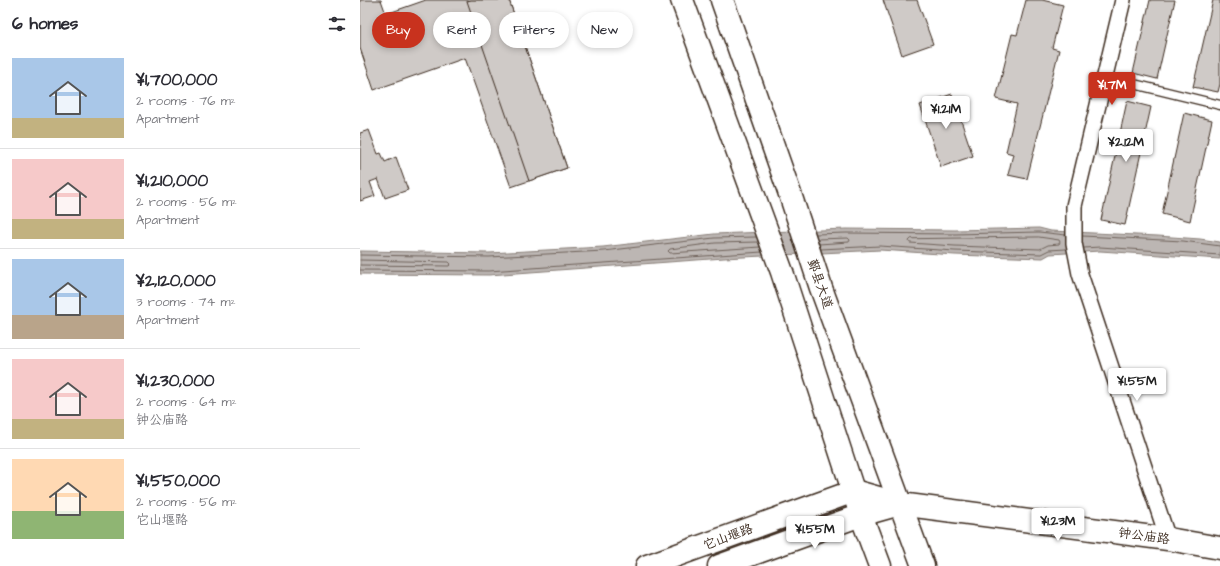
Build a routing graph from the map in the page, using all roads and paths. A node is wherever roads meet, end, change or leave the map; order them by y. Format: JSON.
{"nodes":[{"id":1,"x":682,"y":0,"type":"edge"},
{"id":2,"x":722,"y":0,"type":"edge"},
{"id":3,"x":1123,"y":0,"type":"edge"},
{"id":4,"x":1105,"y":77,"type":"junction"},
{"id":5,"x":1220,"y":105,"type":"edge"},
{"id":6,"x":854,"y":491,"type":"junction"},
{"id":7,"x":900,"y":504,"type":"junction"},
{"id":8,"x":861,"y":515,"type":"junction"},
{"id":9,"x":1168,"y":539,"type":"junction"},
{"id":10,"x":1220,"y":548,"type":"edge"},
{"id":11,"x":647,"y":566,"type":"edge"},
{"id":12,"x":719,"y":566,"type":"edge"},
{"id":13,"x":880,"y":566,"type":"edge"},
{"id":14,"x":923,"y":566,"type":"edge"}],
"edges":[{"from":1,"to":6,"type":"main road"},
{"from":2,"to":7,"type":"main road","name":"鄞县大道"},
{"from":3,"to":4,"type":"street"},
{"from":4,"to":5,"type":"lane"},
{"from":4,"to":9,"type":"street"},
{"from":6,"to":7,"type":"main road"},
{"from":6,"to":8,"type":"main road"},
{"from":6,"to":11,"type":"main road","name":"它山堰路"},
{"from":7,"to":8,"type":"main road","name":"它山堰路"},
{"from":7,"to":9,"type":"main road","name":"钟公庙路"},
{"from":7,"to":14,"type":"main road","name":"鄞县大道"},
{"from":8,"to":12,"type":"main road","name":"它山堰路"},
{"from":8,"to":13,"type":"main road"},
{"from":9,"to":10,"type":"main road","name":"钟公庙路"}]}
